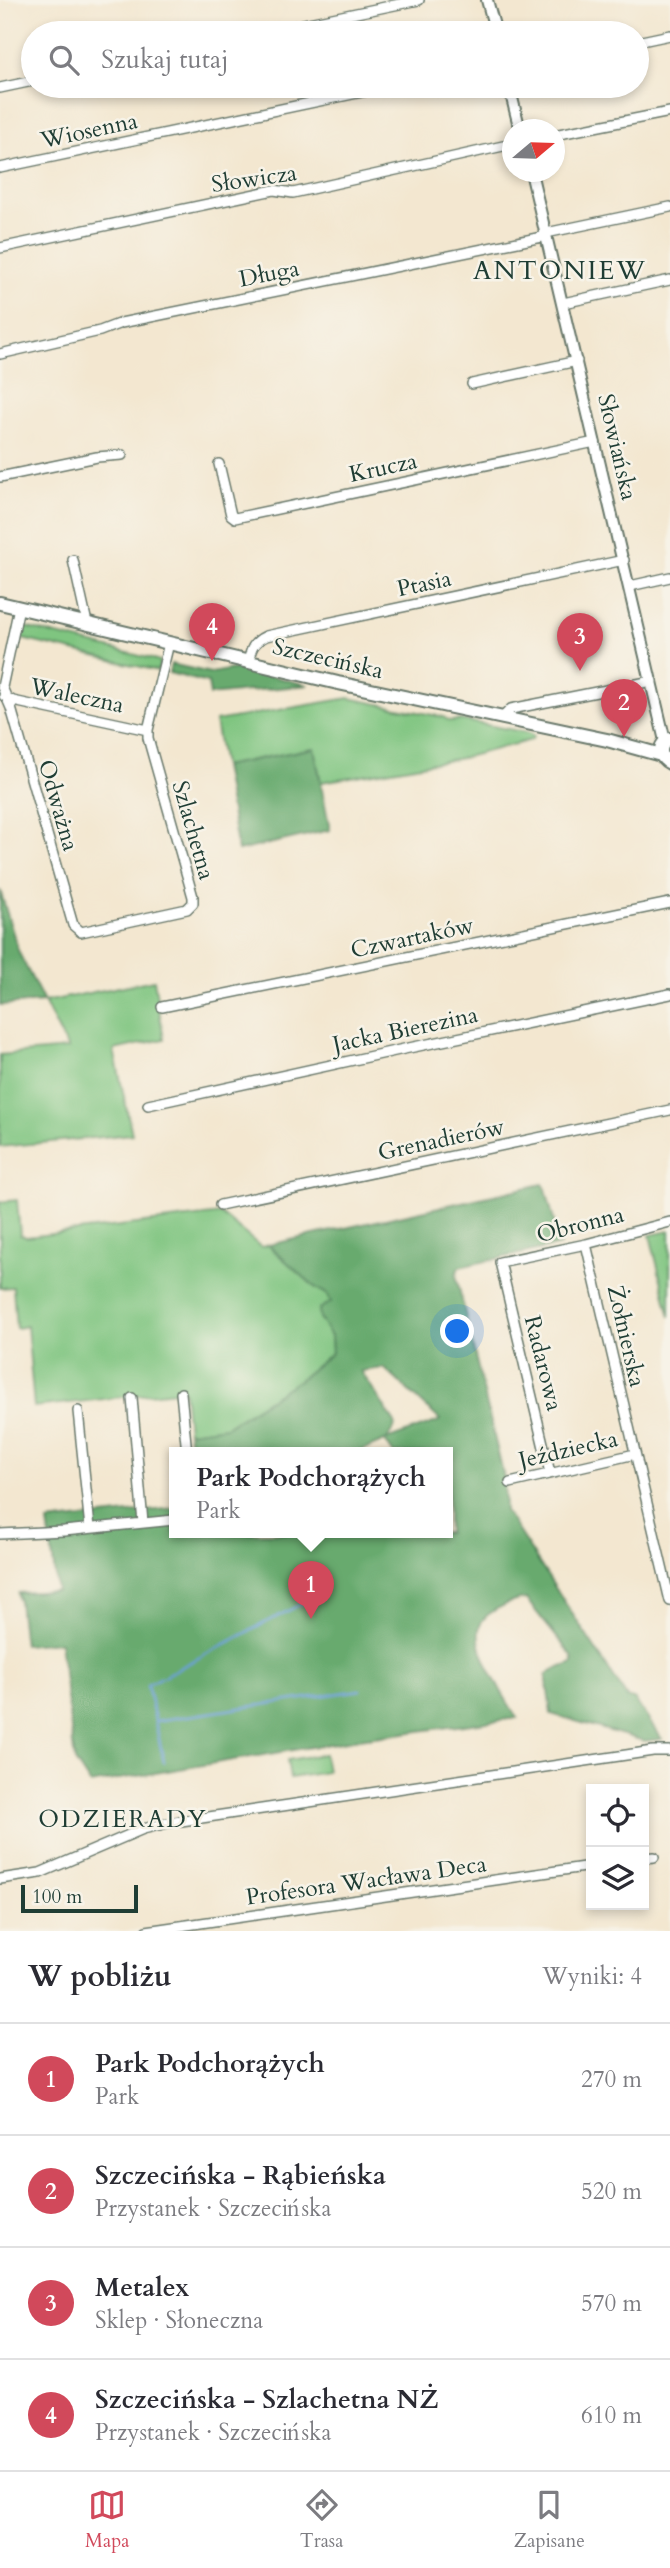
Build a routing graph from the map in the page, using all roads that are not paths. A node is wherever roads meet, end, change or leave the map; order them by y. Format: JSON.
{"nodes":[{"id":1,"x":419,"y":0,"type":"edge"},
{"id":2,"x":487,"y":0,"type":"edge"},
{"id":3,"x":318,"y":21,"type":"edge"},
{"id":4,"x":493,"y":21,"type":"edge"},
{"id":5,"x":670,"y":35,"type":"edge"},
{"id":6,"x":649,"y":40,"type":"edge"},
{"id":7,"x":21,"y":84,"type":"edge"},
{"id":8,"x":0,"y":88,"type":"edge"},
{"id":9,"x":334,"y":98,"type":"edge"},
{"id":10,"x":512,"y":98,"type":"edge"},
{"id":11,"x":670,"y":112,"type":"edge"},
{"id":12,"x":517,"y":119,"type":"edge"},
{"id":13,"x":565,"y":133,"type":"edge"},
{"id":14,"x":502,"y":146,"type":"edge"},
{"id":15,"x":0,"y":168,"type":"edge"},
{"id":16,"x":534,"y":182,"type":"edge"},
{"id":17,"x":670,"y":207,"type":"edge"},
{"id":18,"x":547,"y":235,"type":"junction"},
{"id":19,"x":0,"y":248,"type":"edge"},
{"id":20,"x":670,"y":280,"type":"edge"},
{"id":21,"x":563,"y":303,"type":"junction"},
{"id":22,"x":0,"y":354,"type":"edge"},
{"id":23,"x":577,"y":361,"type":"junction"},
{"id":24,"x":472,"y":384,"type":"dead end"},
{"id":25,"x":595,"y":442,"type":"junction"},
{"id":26,"x":122,"y":454,"type":"dead end"},
{"id":27,"x":219,"y":464,"type":"dead end"},
{"id":28,"x":0,"y":477,"type":"edge"},
{"id":29,"x":73,"y":560,"type":"dead end"},
{"id":30,"x":624,"y":560,"type":"junction"},
{"id":31,"x":670,"y":577,"type":"edge"},
{"id":32,"x":630,"y":586,"type":"junction"},
{"id":33,"x":0,"y":603,"type":"edge"},
{"id":34,"x":19,"y":607,"type":"junction"},
{"id":35,"x":87,"y":623,"type":"junction"},
{"id":36,"x":169,"y":643,"type":"junction"},
{"id":37,"x":248,"y":662,"type":"junction"},
{"id":38,"x":652,"y":681,"type":"junction"},
{"id":39,"x":2,"y":696,"type":"edge"},
{"id":40,"x":502,"y":718,"type":"junction"},
{"id":41,"x":148,"y":730,"type":"junction"},
{"id":42,"x":665,"y":749,"type":"edge"},
{"id":43,"x":670,"y":903,"type":"edge"},
{"id":44,"x":73,"y":925,"type":"joint"},
{"id":45,"x":670,"y":995,"type":"edge"},
{"id":46,"x":162,"y":1007,"type":"dead end"},
{"id":47,"x":148,"y":1105,"type":"dead end"},
{"id":48,"x":670,"y":1110,"type":"edge"},
{"id":49,"x":220,"y":1205,"type":"dead end"},
{"id":50,"x":670,"y":1222,"type":"edge"},
{"id":51,"x":586,"y":1244,"type":"junction"},
{"id":52,"x":500,"y":1262,"type":"joint"},
{"id":53,"x":181,"y":1393,"type":"dead end"},
{"id":54,"x":132,"y":1398,"type":"dead end"},
{"id":55,"x":78,"y":1411,"type":"dead end"},
{"id":56,"x":186,"y":1447,"type":"edge"},
{"id":57,"x":635,"y":1454,"type":"junction"},
{"id":58,"x":550,"y":1473,"type":"junction"},
{"id":59,"x":510,"y":1483,"type":"dead end"},
{"id":60,"x":169,"y":1520,"type":"edge"},
{"id":61,"x":143,"y":1523,"type":"junction"},
{"id":62,"x":90,"y":1528,"type":"junction"},
{"id":63,"x":0,"y":1534,"type":"edge"},
{"id":64,"x":670,"y":1601,"type":"edge"},
{"id":65,"x":670,"y":1751,"type":"edge"},
{"id":66,"x":586,"y":1867,"type":"edge"},
{"id":67,"x":0,"y":1879,"type":"edge"},
{"id":68,"x":146,"y":1931,"type":"edge"}],
"edges":[{"from":1,"to":3,"type":"street"},
{"from":2,"to":4,"type":"street"},
{"from":5,"to":6,"type":"street"},
{"from":7,"to":8,"type":"street"},
{"from":9,"to":15,"type":"street","name":"Wiosenna"},
{"from":10,"to":12,"type":"street"},
{"from":11,"to":13,"type":"street"},
{"from":14,"to":19,"type":"street","name":"Słowicza"},
{"from":16,"to":18,"type":"street","name":"Słowiańska"},
{"from":17,"to":18,"type":"street","name":"Długa"},
{"from":18,"to":21,"type":"street","name":"Słowiańska"},
{"from":18,"to":22,"type":"street","name":"Długa"},
{"from":20,"to":21,"type":"street"},
{"from":21,"to":23,"type":"street","name":"Słowiańska"},
{"from":23,"to":24,"type":"street"},
{"from":23,"to":25,"type":"street","name":"Słowiańska"},
{"from":25,"to":27,"type":"street","name":"Krucza"},
{"from":25,"to":30,"type":"street","name":"Słowiańska"},
{"from":26,"to":28,"type":"street"},
{"from":29,"to":35,"type":"street"},
{"from":30,"to":32,"type":"street","name":"Słowiańska"},
{"from":30,"to":37,"type":"street","name":"Ptasia"},
{"from":31,"to":32,"type":"street"},
{"from":32,"to":38,"type":"street","name":"Słowiańska"},
{"from":33,"to":34,"type":"main road","name":"Szczecińska"},
{"from":34,"to":35,"type":"main road","name":"Szczecińska"},
{"from":34,"to":39,"type":"street"},
{"from":35,"to":36,"type":"main road","name":"Szczecińska"},
{"from":36,"to":37,"type":"main road","name":"Szczecińska"},
{"from":36,"to":41,"type":"street","name":"Szlachetna"},
{"from":37,"to":40,"type":"main road","name":"Szczecińska"},
{"from":38,"to":40,"type":"street"},
{"from":38,"to":42,"type":"street","name":"Słowiańska"},
{"from":39,"to":41,"type":"street","name":"Waleczna"},
{"from":39,"to":44,"type":"street","name":"Odważna"},
{"from":40,"to":42,"type":"main road","name":"Szczecińska"},
{"from":41,"to":44,"type":"street","name":"Szlachetna"},
{"from":43,"to":46,"type":"street","name":"Czwartaków"},
{"from":45,"to":47,"type":"street","name":"Jacka Bierezina"},
{"from":48,"to":49,"type":"street","name":"Grenadierów"},
{"from":50,"to":51,"type":"street","name":"Obronna"},
{"from":51,"to":52,"type":"street","name":"Obronna"},
{"from":51,"to":57,"type":"street","name":"Żołnierska"},
{"from":52,"to":58,"type":"street","name":"Radarowa"},
{"from":53,"to":56,"type":"street"},
{"from":54,"to":61,"type":"street"},
{"from":55,"to":62,"type":"street"},
{"from":57,"to":58,"type":"street","name":"Jeździecka"},
{"from":57,"to":64,"type":"street","name":"Żołnierska"},
{"from":58,"to":59,"type":"street","name":"Jeździecka"},
{"from":60,"to":61,"type":"street"},
{"from":61,"to":62,"type":"street"},
{"from":62,"to":63,"type":"street"},
{"from":65,"to":67,"type":"street"},
{"from":66,"to":68,"type":"street","name":"Profesora Wacława Deca"}]}
